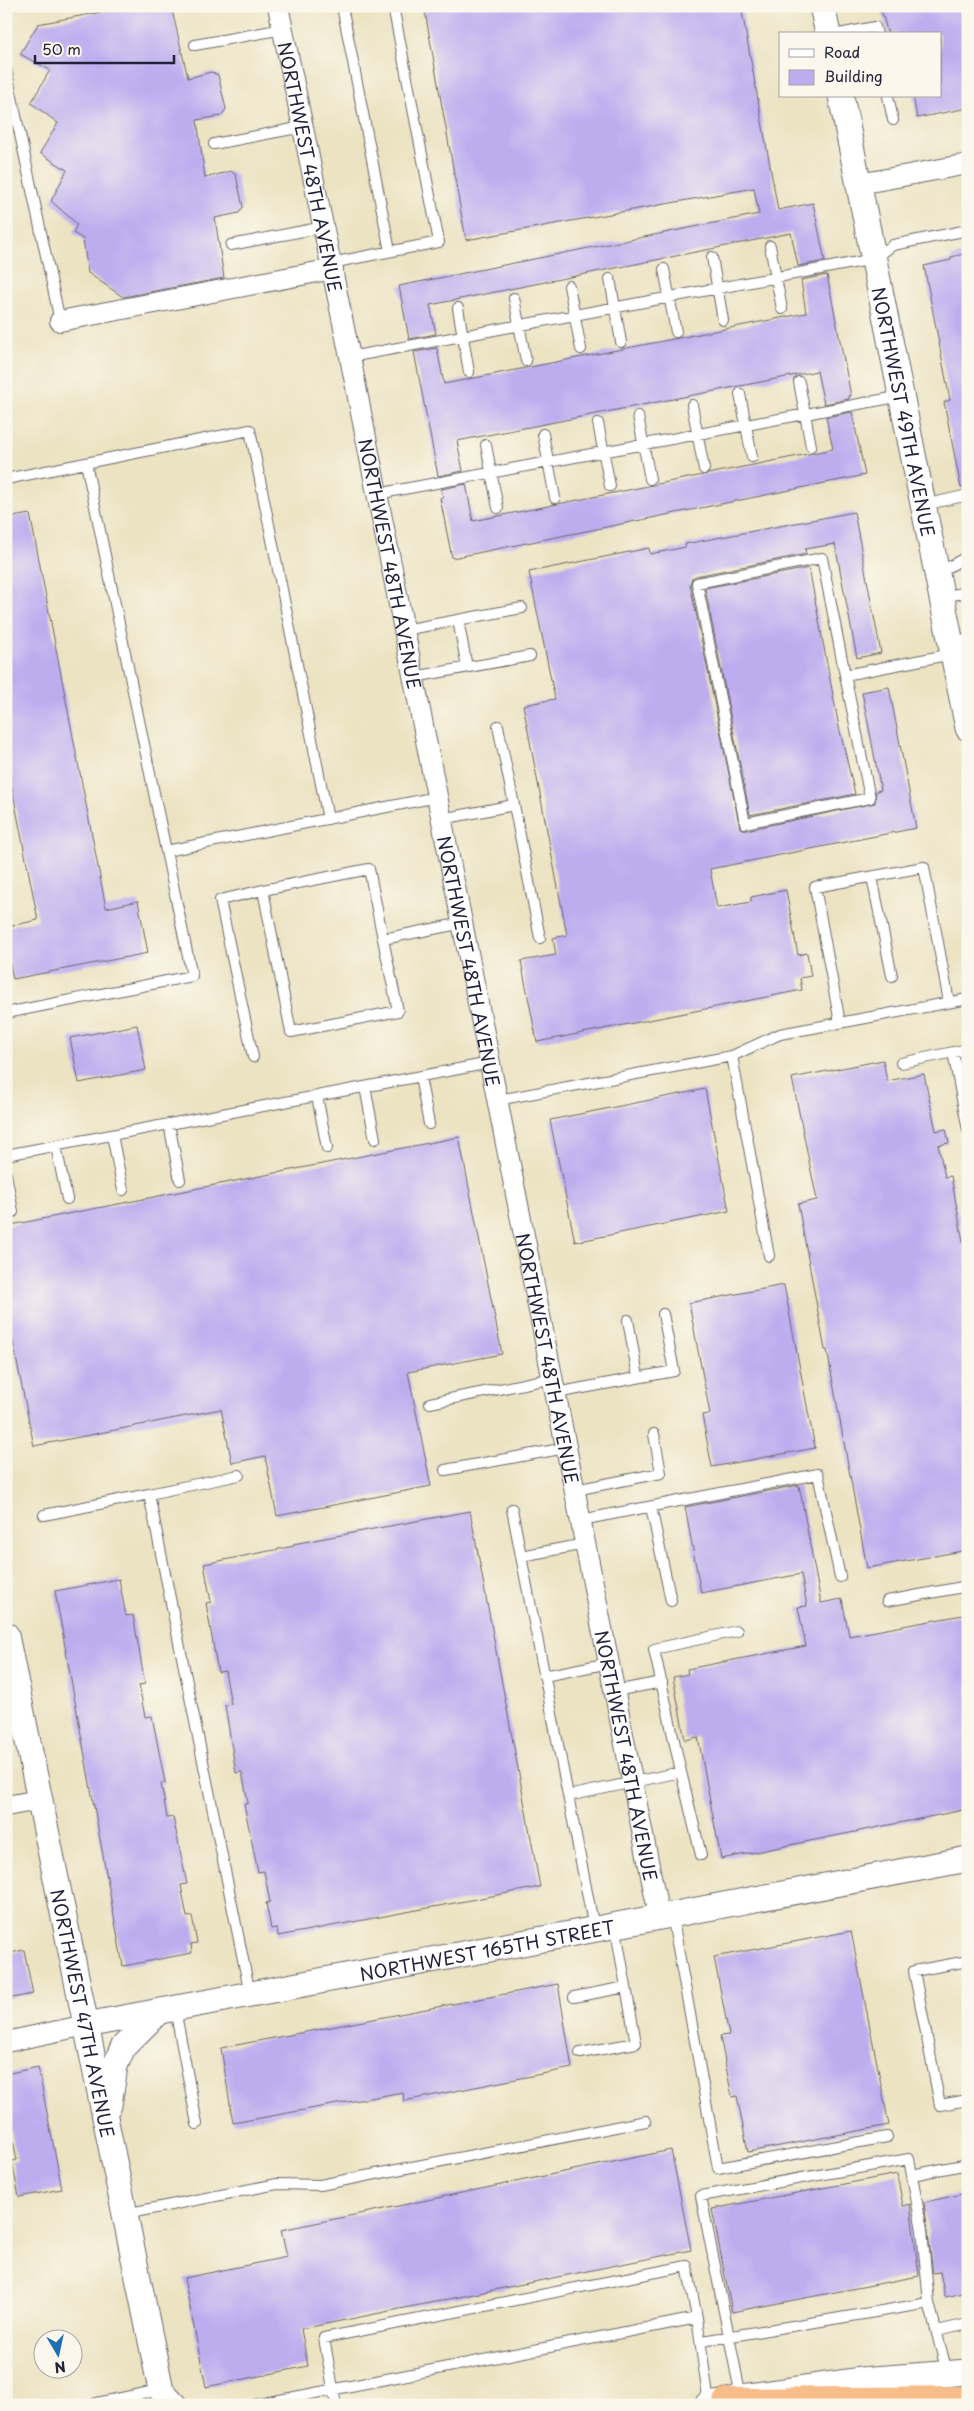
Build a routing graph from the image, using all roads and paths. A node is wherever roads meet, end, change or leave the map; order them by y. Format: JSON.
{"nodes":[{"id":1,"x":278,"y":6,"type":"edge"},
{"id":2,"x":342,"y":6,"type":"edge"},
{"id":3,"x":393,"y":6,"type":"edge"},
{"id":4,"x":822,"y":6,"type":"edge"},
{"id":5,"x":283,"y":29,"type":"junction"},
{"id":6,"x":828,"y":32,"type":"edge"},
{"id":7,"x":849,"y":32,"type":"edge"},
{"id":8,"x":876,"y":32,"type":"edge"},
{"id":9,"x":195,"y":45,"type":"dead end"},
{"id":10,"x":6,"y":69,"type":"edge"},
{"id":11,"x":841,"y":98,"type":"edge"},
{"id":12,"x":888,"y":98,"type":"edge"},
{"id":13,"x":893,"y":120,"type":"dead end"},
{"id":14,"x":303,"y":127,"type":"junction"},
{"id":15,"x":214,"y":144,"type":"dead end"},
{"id":16,"x":968,"y":164,"type":"edge"},
{"id":17,"x":859,"y":184,"type":"junction"},
{"id":18,"x":324,"y":227,"type":"junction"},
{"id":19,"x":968,"y":230,"type":"edge"},
{"id":20,"x":231,"y":245,"type":"dead end"},
{"id":21,"x":770,"y":246,"type":"dead end"},
{"id":22,"x":390,"y":251,"type":"junction"},
{"id":23,"x":712,"y":257,"type":"dead end"},
{"id":24,"x":874,"y":259,"type":"junction"},
{"id":25,"x":332,"y":266,"type":"junction"},
{"id":26,"x":664,"y":269,"type":"dead end"},
{"id":27,"x":776,"y":278,"type":"junction"},
{"id":28,"x":610,"y":279,"type":"dead end"},
{"id":29,"x":569,"y":286,"type":"dead end"},
{"id":30,"x":718,"y":288,"type":"junction"},
{"id":31,"x":514,"y":298,"type":"dead end"},
{"id":32,"x":669,"y":298,"type":"junction"},
{"id":33,"x":458,"y":308,"type":"dead end"},
{"id":34,"x":615,"y":308,"type":"junction"},
{"id":35,"x":782,"y":309,"type":"dead end"},
{"id":36,"x":575,"y":315,"type":"junction"},
{"id":37,"x":724,"y":320,"type":"dead end"},
{"id":38,"x":60,"y":321,"type":"joint"},
{"id":39,"x":519,"y":326,"type":"junction"},
{"id":40,"x":676,"y":332,"type":"dead end"},
{"id":41,"x":463,"y":336,"type":"junction"},
{"id":42,"x":621,"y":342,"type":"dead end"},
{"id":43,"x":581,"y":349,"type":"dead end"},
{"id":44,"x":350,"y":357,"type":"junction"},
{"id":45,"x":526,"y":361,"type":"dead end"},
{"id":46,"x":470,"y":372,"type":"dead end"},
{"id":47,"x":799,"y":382,"type":"dead end"},
{"id":48,"x":740,"y":394,"type":"dead end"},
{"id":49,"x":902,"y":396,"type":"junction"},
{"id":50,"x":692,"y":406,"type":"dead end"},
{"id":51,"x":805,"y":414,"type":"junction"},
{"id":52,"x":638,"y":416,"type":"dead end"},
{"id":53,"x":598,"y":423,"type":"dead end"},
{"id":54,"x":746,"y":426,"type":"junction"},
{"id":55,"x":543,"y":434,"type":"dead end"},
{"id":56,"x":698,"y":434,"type":"junction"},
{"id":57,"x":644,"y":444,"type":"junction"},
{"id":58,"x":486,"y":445,"type":"dead end"},
{"id":59,"x":811,"y":446,"type":"dead end"},
{"id":60,"x":603,"y":452,"type":"junction"},
{"id":61,"x":752,"y":457,"type":"dead end"},
{"id":62,"x":548,"y":462,"type":"junction"},
{"id":63,"x":86,"y":463,"type":"junction"},
{"id":64,"x":704,"y":469,"type":"dead end"},
{"id":65,"x":492,"y":473,"type":"junction"},
{"id":66,"x":6,"y":479,"type":"edge"},
{"id":67,"x":650,"y":479,"type":"dead end"},
{"id":68,"x":610,"y":486,"type":"dead end"},
{"id":69,"x":377,"y":494,"type":"junction"},
{"id":70,"x":968,"y":495,"type":"edge"},
{"id":71,"x":554,"y":498,"type":"dead end"},
{"id":72,"x":924,"y":504,"type":"junction"},
{"id":73,"x":498,"y":508,"type":"dead end"},
{"id":74,"x":968,"y":556,"type":"edge"},
{"id":75,"x":940,"y":585,"type":"junction"},
{"id":76,"x":968,"y":592,"type":"edge"},
{"id":77,"x":522,"y":608,"type":"dead end"},
{"id":78,"x":458,"y":620,"type":"junction"},
{"id":79,"x":404,"y":630,"type":"junction"},
{"id":80,"x":957,"y":645,"type":"edge"},
{"id":81,"x":530,"y":656,"type":"dead end"},
{"id":82,"x":467,"y":668,"type":"junction"},
{"id":83,"x":845,"y":675,"type":"junction"},
{"id":84,"x":414,"y":677,"type":"junction"},
{"id":85,"x":967,"y":719,"type":"edge"},
{"id":86,"x":498,"y":726,"type":"dead end"},
{"id":87,"x":438,"y":797,"type":"junction"},
{"id":88,"x":514,"y":805,"type":"junction"},
{"id":89,"x":328,"y":819,"type":"junction"},
{"id":90,"x":442,"y":819,"type":"junction"},
{"id":91,"x":166,"y":851,"type":"junction"},
{"id":92,"x":872,"y":877,"type":"junction"},
{"id":93,"x":263,"y":890,"type":"junction"},
{"id":94,"x":462,"y":923,"type":"junction"},
{"id":95,"x":540,"y":938,"type":"dead end"},
{"id":96,"x":383,"y":939,"type":"junction"},
{"id":97,"x":892,"y":976,"type":"dead end"},
{"id":98,"x":968,"y":999,"type":"edge"},
{"id":99,"x":949,"y":1002,"type":"junction"},
{"id":100,"x":6,"y":1013,"type":"edge"},
{"id":101,"x":840,"y":1023,"type":"junction"},
{"id":102,"x":968,"y":1050,"type":"edge"},
{"id":103,"x":953,"y":1052,"type":"junction"},
{"id":104,"x":732,"y":1056,"type":"junction"},
{"id":105,"x":253,"y":1057,"type":"dead end"},
{"id":106,"x":490,"y":1063,"type":"junction"},
{"id":107,"x":901,"y":1063,"type":"dead end"},
{"id":108,"x":420,"y":1077,"type":"junction"},
{"id":109,"x":365,"y":1087,"type":"junction"},
{"id":110,"x":317,"y":1096,"type":"junction"},
{"id":111,"x":498,"y":1100,"type":"junction"},
{"id":112,"x":169,"y":1124,"type":"junction"},
{"id":113,"x":429,"y":1124,"type":"dead end"},
{"id":114,"x":968,"y":1130,"type":"edge"},
{"id":115,"x":112,"y":1135,"type":"junction"},
{"id":116,"x":375,"y":1139,"type":"dead end"},
{"id":117,"x":56,"y":1146,"type":"junction"},
{"id":118,"x":327,"y":1148,"type":"dead end"},
{"id":119,"x":6,"y":1155,"type":"edge"},
{"id":120,"x":6,"y":1174,"type":"edge"},
{"id":121,"x":180,"y":1180,"type":"dead end"},
{"id":122,"x":123,"y":1190,"type":"dead end"},
{"id":123,"x":66,"y":1199,"type":"dead end"},
{"id":124,"x":13,"y":1212,"type":"dead end"},
{"id":125,"x":769,"y":1256,"type":"dead end"},
{"id":126,"x":663,"y":1314,"type":"dead end"},
{"id":127,"x":628,"y":1320,"type":"dead end"},
{"id":128,"x":638,"y":1377,"type":"junction"},
{"id":129,"x":554,"y":1386,"type":"junction"},
{"id":130,"x":430,"y":1403,"type":"dead end"},
{"id":131,"x":654,"y":1434,"type":"dead end"},
{"id":132,"x":566,"y":1448,"type":"junction"},
{"id":133,"x":445,"y":1470,"type":"dead end"},
{"id":134,"x":239,"y":1475,"type":"dead end"},
{"id":135,"x":575,"y":1490,"type":"junction"},
{"id":136,"x":149,"y":1494,"type":"junction"},
{"id":137,"x":652,"y":1506,"type":"junction"},
{"id":138,"x":512,"y":1509,"type":"dead end"},
{"id":139,"x":44,"y":1515,"type":"dead end"},
{"id":140,"x":581,"y":1520,"type":"junction"},
{"id":141,"x":586,"y":1544,"type":"junction"},
{"id":142,"x":521,"y":1556,"type":"junction"},
{"id":143,"x":840,"y":1577,"type":"dead end"},
{"id":144,"x":968,"y":1586,"type":"edge"},
{"id":145,"x":671,"y":1601,"type":"dead end"},
{"id":146,"x":887,"y":1601,"type":"dead end"},
{"id":147,"x":738,"y":1631,"type":"dead end"},
{"id":148,"x":6,"y":1635,"type":"edge"},
{"id":149,"x":609,"y":1663,"type":"junction"},
{"id":150,"x":544,"y":1676,"type":"junction"},
{"id":151,"x":662,"y":1682,"type":"junction"},
{"id":152,"x":615,"y":1692,"type":"junction"},
{"id":153,"x":681,"y":1772,"type":"junction"},
{"id":154,"x":633,"y":1782,"type":"junction"},
{"id":155,"x":568,"y":1796,"type":"junction"},
{"id":156,"x":39,"y":1800,"type":"junction"},
{"id":157,"x":6,"y":1806,"type":"edge"},
{"id":158,"x":701,"y":1855,"type":"dead end"},
{"id":159,"x":968,"y":1859,"type":"edge"},
{"id":160,"x":666,"y":1914,"type":"junction"},
{"id":161,"x":604,"y":1926,"type":"junction"},
{"id":162,"x":968,"y":1961,"type":"edge"},
{"id":163,"x":626,"y":1987,"type":"junction"},
{"id":164,"x":250,"y":1994,"type":"junction"},
{"id":165,"x":574,"y":1997,"type":"dead end"},
{"id":166,"x":166,"y":2010,"type":"junction"},
{"id":167,"x":86,"y":2025,"type":"junction"},
{"id":168,"x":6,"y":2042,"type":"edge"},
{"id":169,"x":580,"y":2053,"type":"dead end"},
{"id":170,"x":968,"y":2100,"type":"edge"},
{"id":171,"x":106,"y":2122,"type":"junction"},
{"id":172,"x":646,"y":2122,"type":"dead end"},
{"id":173,"x":197,"y":2124,"type":"dead end"},
{"id":174,"x":887,"y":2137,"type":"dead end"},
{"id":175,"x":968,"y":2164,"type":"edge"},
{"id":176,"x":912,"y":2175,"type":"junction"},
{"id":177,"x":125,"y":2214,"type":"junction"},
{"id":178,"x":929,"y":2303,"type":"junction"},
{"id":179,"x":698,"y":2318,"type":"junction"},
{"id":180,"x":968,"y":2324,"type":"edge"},
{"id":181,"x":937,"y":2331,"type":"junction"},
{"id":182,"x":728,"y":2336,"type":"junction"},
{"id":183,"x":702,"y":2341,"type":"junction"},
{"id":184,"x":957,"y":2372,"type":"edge"},
{"id":185,"x":333,"y":2390,"type":"junction"},
{"id":186,"x":163,"y":2400,"type":"edge"},
{"id":187,"x":968,"y":2400,"type":"edge"},
{"id":188,"x":721,"y":2402,"type":"edge"},
{"id":189,"x":97,"y":2405,"type":"edge"},
{"id":190,"x":254,"y":2405,"type":"edge"},
{"id":191,"x":336,"y":2405,"type":"edge"}],
"edges":[{"from":1,"to":5,"type":"street","name":"NORTHWEST 48TH AVENUE"},
{"from":2,"to":22,"type":"lane"},
{"from":3,"to":22,"type":"lane"},
{"from":4,"to":6,"type":"street"},
{"from":5,"to":9,"type":"lane"},
{"from":5,"to":14,"type":"street","name":"NORTHWEST 48TH AVENUE"},
{"from":7,"to":8,"type":"lane"},
{"from":10,"to":38,"type":"lane"},
{"from":11,"to":17,"type":"street","name":"NORTHWEST 49TH AVENUE"},
{"from":12,"to":13,"type":"lane"},
{"from":14,"to":15,"type":"lane"},
{"from":14,"to":18,"type":"street","name":"NORTHWEST 48TH AVENUE"},
{"from":16,"to":17,"type":"street"},
{"from":17,"to":24,"type":"street","name":"NORTHWEST 49TH AVENUE"},
{"from":18,"to":20,"type":"lane"},
{"from":18,"to":25,"type":"street","name":"NORTHWEST 48TH AVENUE"},
{"from":19,"to":24,"type":"lane"},
{"from":21,"to":27,"type":"lane"},
{"from":22,"to":25,"type":"lane"},
{"from":23,"to":30,"type":"lane"},
{"from":24,"to":27,"type":"lane"},
{"from":24,"to":49,"type":"street","name":"NORTHWEST 49TH AVENUE"},
{"from":25,"to":38,"type":"street"},
{"from":25,"to":44,"type":"street","name":"NORTHWEST 48TH AVENUE"},
{"from":26,"to":32,"type":"lane"},
{"from":27,"to":30,"type":"lane"},
{"from":27,"to":35,"type":"lane"},
{"from":28,"to":34,"type":"lane"},
{"from":29,"to":36,"type":"lane"},
{"from":30,"to":32,"type":"lane"},
{"from":30,"to":37,"type":"lane"},
{"from":31,"to":39,"type":"lane"},
{"from":32,"to":34,"type":"lane"},
{"from":32,"to":40,"type":"lane"},
{"from":33,"to":41,"type":"lane"},
{"from":34,"to":36,"type":"lane"},
{"from":34,"to":42,"type":"lane"},
{"from":36,"to":39,"type":"lane"},
{"from":36,"to":43,"type":"lane"},
{"from":39,"to":41,"type":"lane"},
{"from":39,"to":45,"type":"lane"},
{"from":41,"to":44,"type":"lane"},
{"from":41,"to":46,"type":"lane"},
{"from":44,"to":69,"type":"street","name":"NORTHWEST 48TH AVENUE"},
{"from":47,"to":51,"type":"lane"},
{"from":48,"to":54,"type":"lane"},
{"from":49,"to":51,"type":"lane"},
{"from":49,"to":72,"type":"street","name":"NORTHWEST 49TH AVENUE"},
{"from":50,"to":56,"type":"lane"},
{"from":51,"to":54,"type":"lane"},
{"from":51,"to":59,"type":"lane"},
{"from":52,"to":57,"type":"lane"},
{"from":53,"to":60,"type":"lane"},
{"from":54,"to":56,"type":"lane"},
{"from":54,"to":61,"type":"lane"},
{"from":55,"to":62,"type":"lane"},
{"from":56,"to":57,"type":"lane"},
{"from":56,"to":64,"type":"lane"},
{"from":57,"to":60,"type":"lane"},
{"from":57,"to":67,"type":"lane"},
{"from":58,"to":65,"type":"lane"},
{"from":60,"to":62,"type":"lane"},
{"from":60,"to":68,"type":"lane"},
{"from":62,"to":65,"type":"lane"},
{"from":62,"to":71,"type":"lane"},
{"from":63,"to":66,"type":"lane"},
{"from":63,"to":89,"type":"lane"},
{"from":63,"to":91,"type":"lane"},
{"from":65,"to":69,"type":"lane"},
{"from":65,"to":73,"type":"lane"},
{"from":69,"to":79,"type":"street","name":"NORTHWEST 48TH AVENUE"},
{"from":70,"to":72,"type":"lane"},
{"from":72,"to":75,"type":"street","name":"NORTHWEST 49TH AVENUE"},
{"from":74,"to":75,"type":"lane"},
{"from":75,"to":76,"type":"lane"},
{"from":75,"to":80,"type":"street","name":"NORTHWEST 49TH AVENUE"},
{"from":77,"to":78,"type":"lane"},
{"from":78,"to":79,"type":"lane"},
{"from":78,"to":82,"type":"lane"},
{"from":79,"to":84,"type":"street","name":"NORTHWEST 48TH AVENUE"},
{"from":80,"to":83,"type":"lane"},
{"from":80,"to":85,"type":"street","name":"NORTHWEST 49TH AVENUE"},
{"from":81,"to":82,"type":"lane"},
{"from":82,"to":84,"type":"lane"},
{"from":83,"to":83,"type":"lane"},
{"from":84,"to":87,"type":"street","name":"NORTHWEST 48TH AVENUE"},
{"from":86,"to":88,"type":"lane"},
{"from":87,"to":89,"type":"lane"},
{"from":87,"to":90,"type":"street","name":"NORTHWEST 48TH AVENUE"},
{"from":88,"to":90,"type":"lane"},
{"from":88,"to":95,"type":"lane"},
{"from":89,"to":91,"type":"lane"},
{"from":90,"to":94,"type":"street","name":"NORTHWEST 48TH AVENUE"},
{"from":91,"to":100,"type":"lane"},
{"from":92,"to":97,"type":"lane"},
{"from":92,"to":99,"type":"lane"},
{"from":92,"to":101,"type":"lane"},
{"from":93,"to":96,"type":"lane"},
{"from":93,"to":96,"type":"lane"},
{"from":93,"to":105,"type":"lane"},
{"from":94,"to":96,"type":"lane"},
{"from":94,"to":106,"type":"street","name":"NORTHWEST 48TH AVENUE"},
{"from":98,"to":99,"type":"lane"},
{"from":99,"to":101,"type":"lane"},
{"from":101,"to":104,"type":"lane"},
{"from":102,"to":103,"type":"lane"},
{"from":103,"to":107,"type":"lane"},
{"from":103,"to":114,"type":"lane"},
{"from":104,"to":111,"type":"lane"},
{"from":104,"to":125,"type":"lane"},
{"from":106,"to":108,"type":"lane"},
{"from":106,"to":111,"type":"street","name":"NORTHWEST 48TH AVENUE"},
{"from":108,"to":109,"type":"lane"},
{"from":108,"to":113,"type":"lane"},
{"from":109,"to":110,"type":"lane"},
{"from":109,"to":116,"type":"lane"},
{"from":110,"to":112,"type":"lane"},
{"from":110,"to":118,"type":"lane"},
{"from":111,"to":129,"type":"street","name":"NORTHWEST 48TH AVENUE"},
{"from":112,"to":115,"type":"lane"},
{"from":112,"to":121,"type":"lane"},
{"from":115,"to":117,"type":"lane"},
{"from":115,"to":122,"type":"lane"},
{"from":117,"to":119,"type":"lane"},
{"from":117,"to":123,"type":"lane"},
{"from":120,"to":124,"type":"lane"},
{"from":126,"to":128,"type":"lane"},
{"from":127,"to":128,"type":"lane"},
{"from":128,"to":129,"type":"lane"},
{"from":129,"to":130,"type":"lane"},
{"from":129,"to":132,"type":"street","name":"NORTHWEST 48TH AVENUE"},
{"from":131,"to":135,"type":"lane"},
{"from":132,"to":133,"type":"lane"},
{"from":132,"to":135,"type":"street","name":"NORTHWEST 48TH AVENUE"},
{"from":134,"to":136,"type":"lane"},
{"from":135,"to":140,"type":"street","name":"NORTHWEST 48TH AVENUE"},
{"from":136,"to":139,"type":"lane"},
{"from":136,"to":164,"type":"lane"},
{"from":137,"to":140,"type":"lane"},
{"from":137,"to":143,"type":"lane"},
{"from":137,"to":145,"type":"lane"},
{"from":138,"to":142,"type":"lane"},
{"from":140,"to":141,"type":"street","name":"NORTHWEST 48TH AVENUE"},
{"from":141,"to":142,"type":"lane"},
{"from":141,"to":149,"type":"street","name":"NORTHWEST 48TH AVENUE"},
{"from":142,"to":150,"type":"lane"},
{"from":144,"to":146,"type":"lane"},
{"from":147,"to":151,"type":"lane"},
{"from":148,"to":156,"type":"street","name":"NORTHWEST 47TH AVENUE"},
{"from":149,"to":150,"type":"lane"},
{"from":149,"to":152,"type":"street","name":"NORTHWEST 48TH AVENUE"},
{"from":150,"to":155,"type":"lane"},
{"from":151,"to":152,"type":"lane"},
{"from":151,"to":153,"type":"lane"},
{"from":152,"to":154,"type":"street","name":"NORTHWEST 48TH AVENUE"},
{"from":153,"to":154,"type":"lane"},
{"from":153,"to":158,"type":"lane"},
{"from":154,"to":155,"type":"lane"},
{"from":154,"to":160,"type":"street","name":"NORTHWEST 48TH AVENUE"},
{"from":155,"to":161,"type":"lane"},
{"from":156,"to":157,"type":"street"},
{"from":156,"to":167,"type":"street","name":"NORTHWEST 47TH AVENUE"},
{"from":159,"to":160,"type":"street","name":"NORTHWEST 165TH STREET"},
{"from":160,"to":161,"type":"street","name":"NORTHWEST 165TH STREET"},
{"from":160,"to":174,"type":"lane"},
{"from":161,"to":163,"type":"lane"},
{"from":161,"to":164,"type":"street","name":"NORTHWEST 165TH STREET"},
{"from":162,"to":170,"type":"lane"},
{"from":163,"to":165,"type":"lane"},
{"from":163,"to":169,"type":"lane"},
{"from":164,"to":166,"type":"street","name":"NORTHWEST 165TH STREET"},
{"from":166,"to":167,"type":"street","name":"NORTHWEST 165TH STREET"},
{"from":166,"to":171,"type":"street"},
{"from":166,"to":173,"type":"lane"},
{"from":167,"to":168,"type":"street","name":"NORTHWEST 165TH STREET"},
{"from":167,"to":171,"type":"street","name":"NORTHWEST 47TH AVENUE"},
{"from":171,"to":177,"type":"street","name":"NORTHWEST 47TH AVENUE"},
{"from":172,"to":177,"type":"lane"},
{"from":175,"to":176,"type":"lane"},
{"from":176,"to":178,"type":"lane"},
{"from":176,"to":182,"type":"lane"},
{"from":177,"to":186,"type":"street","name":"NORTHWEST 47TH AVENUE"},
{"from":178,"to":181,"type":"lane"},
{"from":178,"to":182,"type":"lane"},
{"from":179,"to":183,"type":"lane"},
{"from":179,"to":185,"type":"lane"},
{"from":179,"to":185,"type":"lane"},
{"from":180,"to":181,"type":"lane"},
{"from":181,"to":184,"type":"lane"},
{"from":182,"to":183,"type":"lane"},
{"from":182,"to":188,"type":"lane"},
{"from":183,"to":188,"type":"lane"},
{"from":184,"to":188,"type":"street"},
{"from":185,"to":190,"type":"lane"},
{"from":185,"to":191,"type":"lane"},
{"from":186,"to":189,"type":"lane"},
{"from":187,"to":188,"type":"highway"}]}
